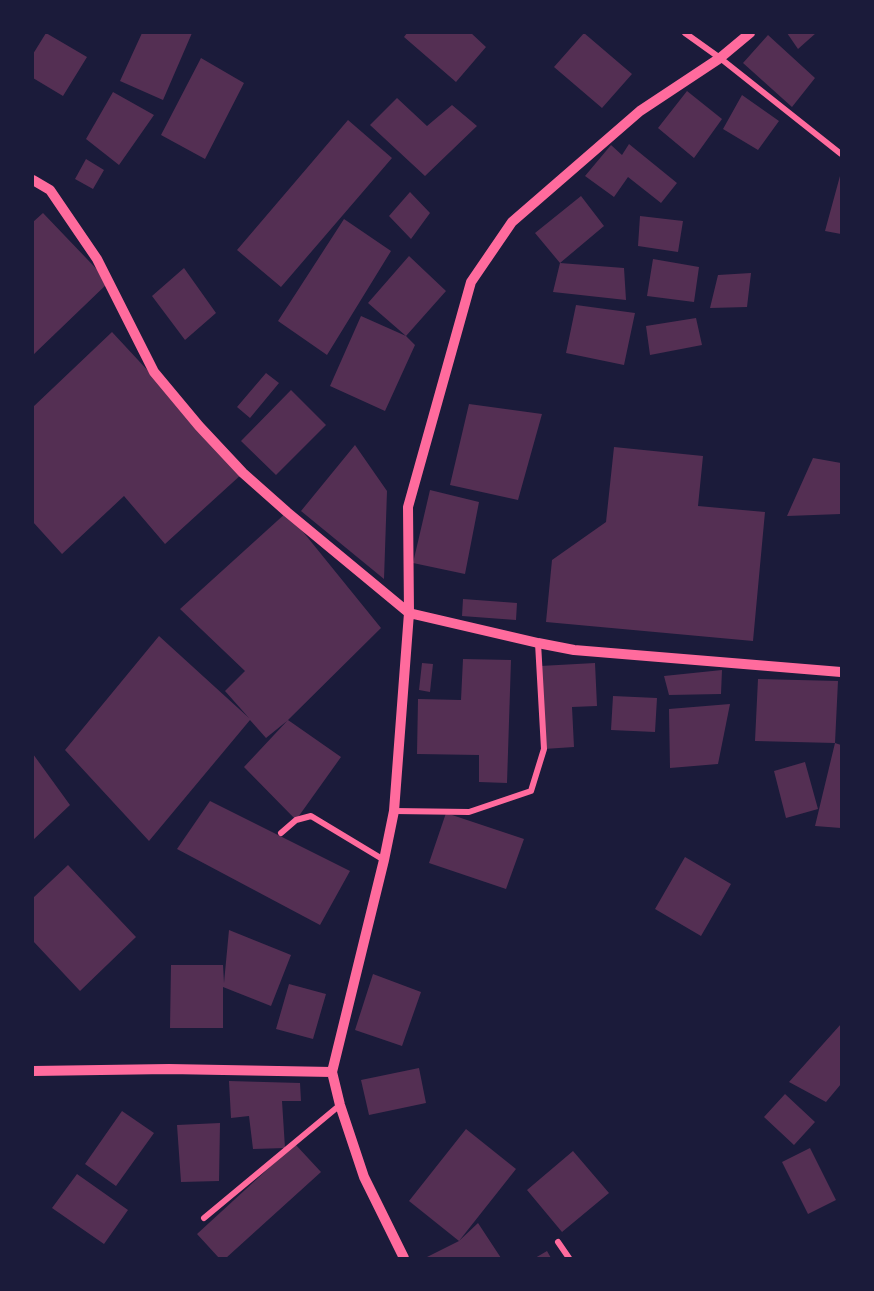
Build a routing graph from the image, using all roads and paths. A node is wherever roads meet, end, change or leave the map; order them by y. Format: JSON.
{"nodes":[{"id":1,"x":685,"y":33,"type":"edge"},
{"id":2,"x":750,"y":33,"type":"edge"},
{"id":3,"x":720,"y":58,"type":"junction"},
{"id":4,"x":841,"y":154,"type":"edge"},
{"id":5,"x":33,"y":180,"type":"edge"},
{"id":6,"x":409,"y":612,"type":"junction"},
{"id":7,"x":538,"y":643,"type":"junction"},
{"id":8,"x":841,"y":672,"type":"edge"},
{"id":9,"x":394,"y":811,"type":"junction"},
{"id":10,"x":281,"y":833,"type":"dead end"},
{"id":11,"x":384,"y":860,"type":"junction"},
{"id":12,"x":33,"y":1071,"type":"edge"},
{"id":13,"x":332,"y":1072,"type":"junction"},
{"id":14,"x":340,"y":1105,"type":"junction"},
{"id":15,"x":204,"y":1218,"type":"dead end"},
{"id":16,"x":558,"y":1242,"type":"dead end"},
{"id":17,"x":404,"y":1258,"type":"edge"},
{"id":18,"x":568,"y":1258,"type":"edge"}],
"edges":[{"from":1,"to":3,"type":"street"},
{"from":2,"to":3,"type":"street"},
{"from":3,"to":4,"type":"street"},
{"from":3,"to":6,"type":"street"},
{"from":5,"to":6,"type":"street"},
{"from":6,"to":7,"type":"street"},
{"from":6,"to":9,"type":"street"},
{"from":7,"to":8,"type":"street"},
{"from":7,"to":9,"type":"street"},
{"from":9,"to":11,"type":"street"},
{"from":10,"to":11,"type":"street"},
{"from":11,"to":13,"type":"street"},
{"from":12,"to":13,"type":"street"},
{"from":13,"to":14,"type":"street"},
{"from":14,"to":15,"type":"street"},
{"from":14,"to":17,"type":"street"},
{"from":16,"to":18,"type":"street"}]}
